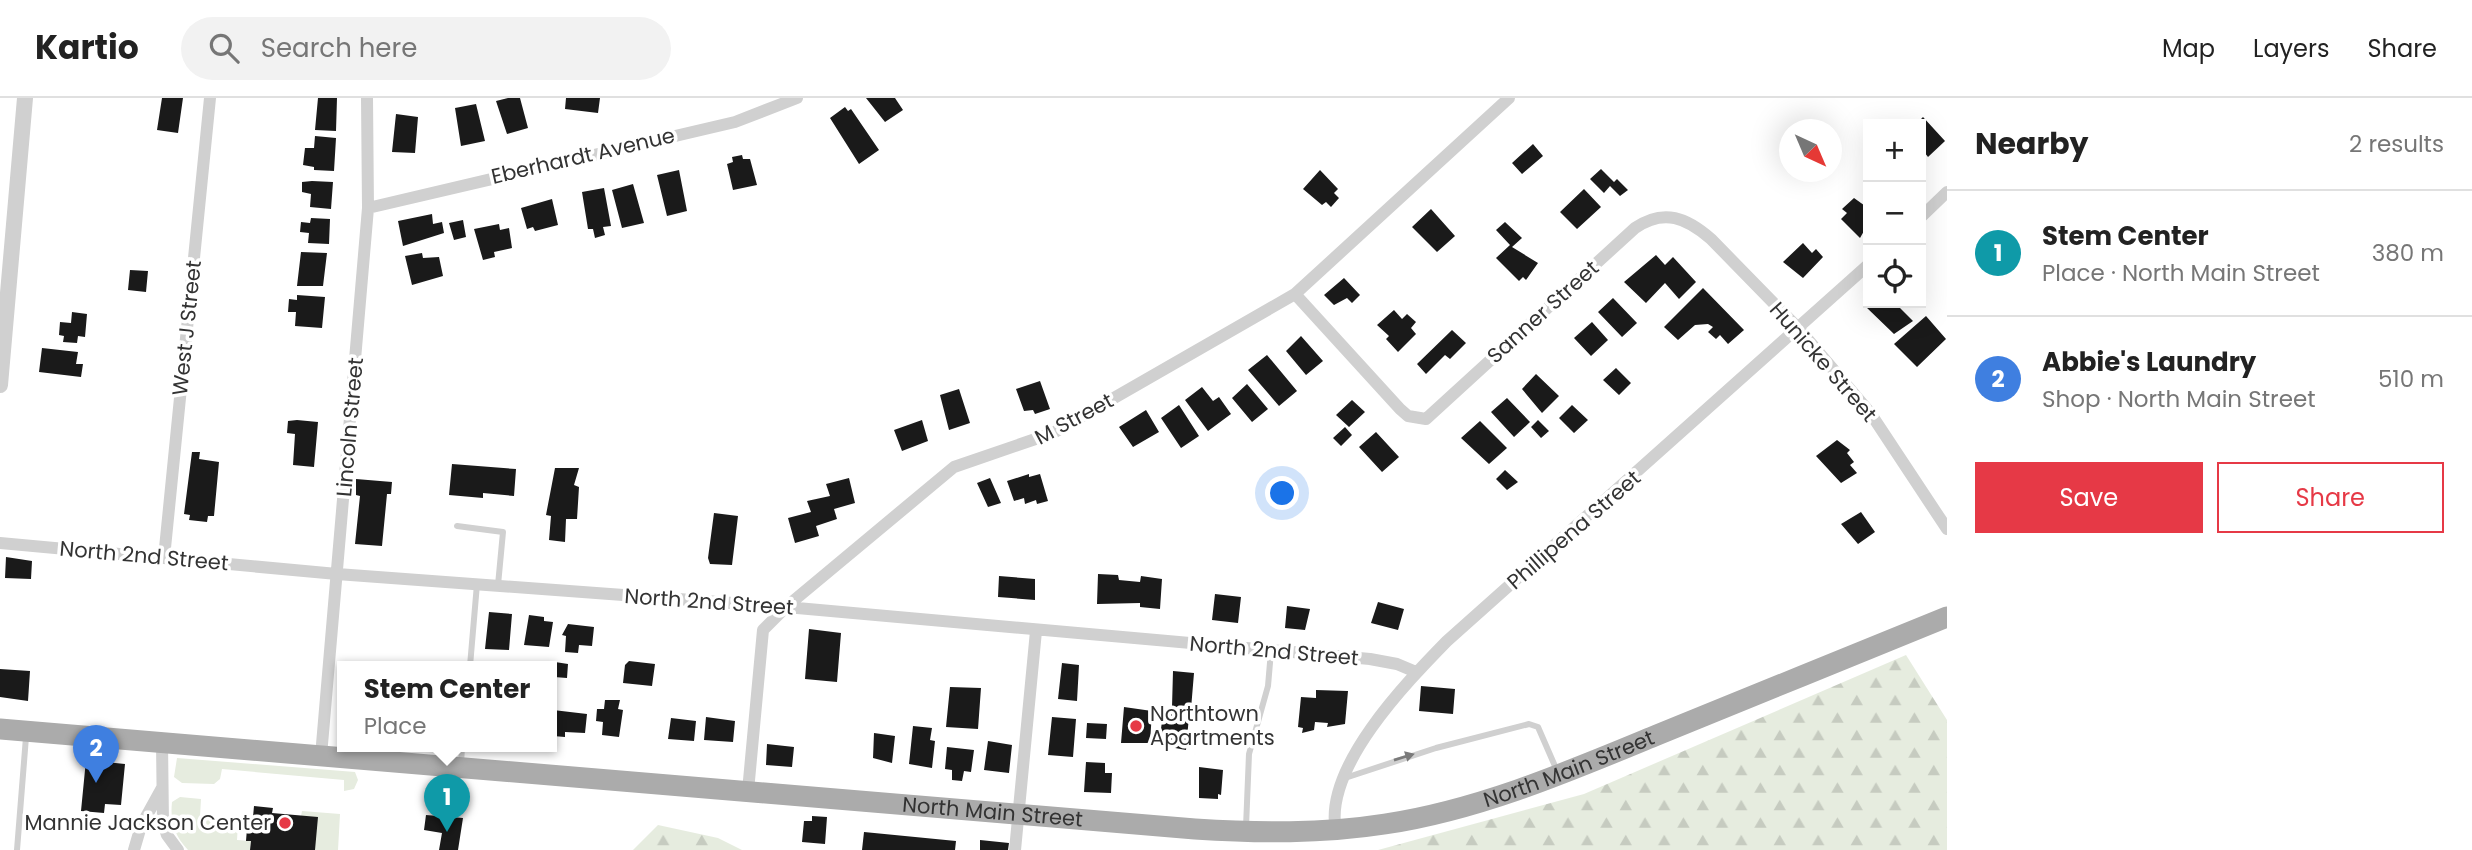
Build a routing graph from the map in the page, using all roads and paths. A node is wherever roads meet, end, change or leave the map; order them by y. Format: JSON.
{"nodes":[{"id":1,"x":25,"y":98,"type":"edge"},
{"id":2,"x":210,"y":98,"type":"edge"},
{"id":3,"x":367,"y":98,"type":"edge"},
{"id":4,"x":797,"y":98,"type":"edge"},
{"id":5,"x":1509,"y":98,"type":"edge"},
{"id":6,"x":1947,"y":192,"type":"edge"},
{"id":7,"x":368,"y":208,"type":"junction"},
{"id":8,"x":1926,"y":212,"type":"edge"},
{"id":9,"x":1676,"y":216,"type":"joint"},
{"id":10,"x":1863,"y":270,"type":"edge"},
{"id":11,"x":1295,"y":294,"type":"junction"},
{"id":12,"x":1798,"y":328,"type":"junction"},
{"id":13,"x":0,"y":385,"type":"edge"},
{"id":14,"x":457,"y":526,"type":"dead end"},
{"id":15,"x":1947,"y":530,"type":"edge"},
{"id":16,"x":0,"y":543,"type":"edge"},
{"id":17,"x":164,"y":558,"type":"junction"},
{"id":18,"x":337,"y":574,"type":"junction"},
{"id":19,"x":477,"y":584,"type":"junction"},
{"id":20,"x":498,"y":587,"type":"junction"},
{"id":21,"x":786,"y":607,"type":"junction"},
{"id":22,"x":1947,"y":617,"type":"edge"},
{"id":23,"x":1036,"y":631,"type":"junction"},
{"id":24,"x":1271,"y":651,"type":"junction"},
{"id":25,"x":470,"y":661,"type":"edge"},
{"id":26,"x":1416,"y":673,"type":"junction"},
{"id":27,"x":0,"y":729,"type":"edge"},
{"id":28,"x":27,"y":731,"type":"junction"},
{"id":29,"x":162,"y":743,"type":"junction"},
{"id":30,"x":461,"y":752,"type":"edge"},
{"id":31,"x":321,"y":756,"type":"junction"},
{"id":32,"x":460,"y":768,"type":"junction"},
{"id":33,"x":1558,"y":773,"type":"junction"},
{"id":34,"x":1340,"y":780,"type":"junction"},
{"id":35,"x":163,"y":788,"type":"junction"},
{"id":36,"x":748,"y":791,"type":"junction"},
{"id":37,"x":1017,"y":815,"type":"junction"},
{"id":38,"x":1335,"y":831,"type":"junction"},
{"id":39,"x":1246,"y":832,"type":"junction"},
{"id":40,"x":17,"y":850,"type":"edge"},
{"id":41,"x":134,"y":850,"type":"edge"},
{"id":42,"x":178,"y":850,"type":"edge"},
{"id":43,"x":1015,"y":850,"type":"edge"}],
"edges":[{"from":1,"to":13,"type":"street"},
{"from":2,"to":17,"type":"street","name":"West J Street"},
{"from":3,"to":7,"type":"street","name":"Lincoln Street"},
{"from":4,"to":7,"type":"street","name":"Eberhardt Avenue"},
{"from":5,"to":11,"type":"street","name":"M Street"},
{"from":6,"to":8,"type":"street"},
{"from":7,"to":18,"type":"street","name":"Lincoln Street"},
{"from":9,"to":11,"type":"street","name":"Sanner Street"},
{"from":9,"to":12,"type":"street","name":"Hunicke Street"},
{"from":10,"to":12,"type":"street","name":"Phillipena Street"},
{"from":11,"to":21,"type":"street","name":"M Street"},
{"from":12,"to":15,"type":"street","name":"Hunicke Street"},
{"from":12,"to":26,"type":"street","name":"Phillipena Street"},
{"from":14,"to":20,"type":"lane"},
{"from":16,"to":17,"type":"street","name":"North 2nd Street"},
{"from":17,"to":18,"type":"street","name":"North 2nd Street"},
{"from":18,"to":19,"type":"street","name":"North 2nd Street"},
{"from":18,"to":31,"type":"street","name":"Lincoln Street"},
{"from":19,"to":20,"type":"street","name":"North 2nd Street"},
{"from":19,"to":25,"type":"lane"},
{"from":20,"to":21,"type":"street","name":"North 2nd Street"},
{"from":21,"to":23,"type":"street","name":"North 2nd Street"},
{"from":21,"to":36,"type":"street","name":"M Street"},
{"from":22,"to":33,"type":"main road","name":"North Main Street"},
{"from":23,"to":24,"type":"street","name":"North 2nd Street"},
{"from":23,"to":37,"type":"street"},
{"from":24,"to":26,"type":"street","name":"North 2nd Street"},
{"from":24,"to":39,"type":"lane"},
{"from":26,"to":34,"type":"street","name":"Phillipena Street"},
{"from":27,"to":28,"type":"main road","name":"North Main Street"},
{"from":28,"to":29,"type":"main road","name":"North Main Street"},
{"from":28,"to":40,"type":"lane"},
{"from":29,"to":31,"type":"main road","name":"North Main Street"},
{"from":29,"to":35,"type":"street"},
{"from":30,"to":32,"type":"lane"},
{"from":31,"to":32,"type":"main road","name":"North Main Street"},
{"from":32,"to":36,"type":"main road","name":"North Main Street"},
{"from":34,"to":33,"type":"lane","one_way":true},
{"from":33,"to":38,"type":"main road","name":"North Main Street"},
{"from":34,"to":38,"type":"street","name":"Phillipena Street"},
{"from":35,"to":41,"type":"street"},
{"from":35,"to":42,"type":"street"},
{"from":36,"to":37,"type":"main road","name":"North Main Street"},
{"from":37,"to":39,"type":"main road","name":"North Main Street"},
{"from":37,"to":43,"type":"street"},
{"from":38,"to":39,"type":"main road","name":"North Main Street"}]}
